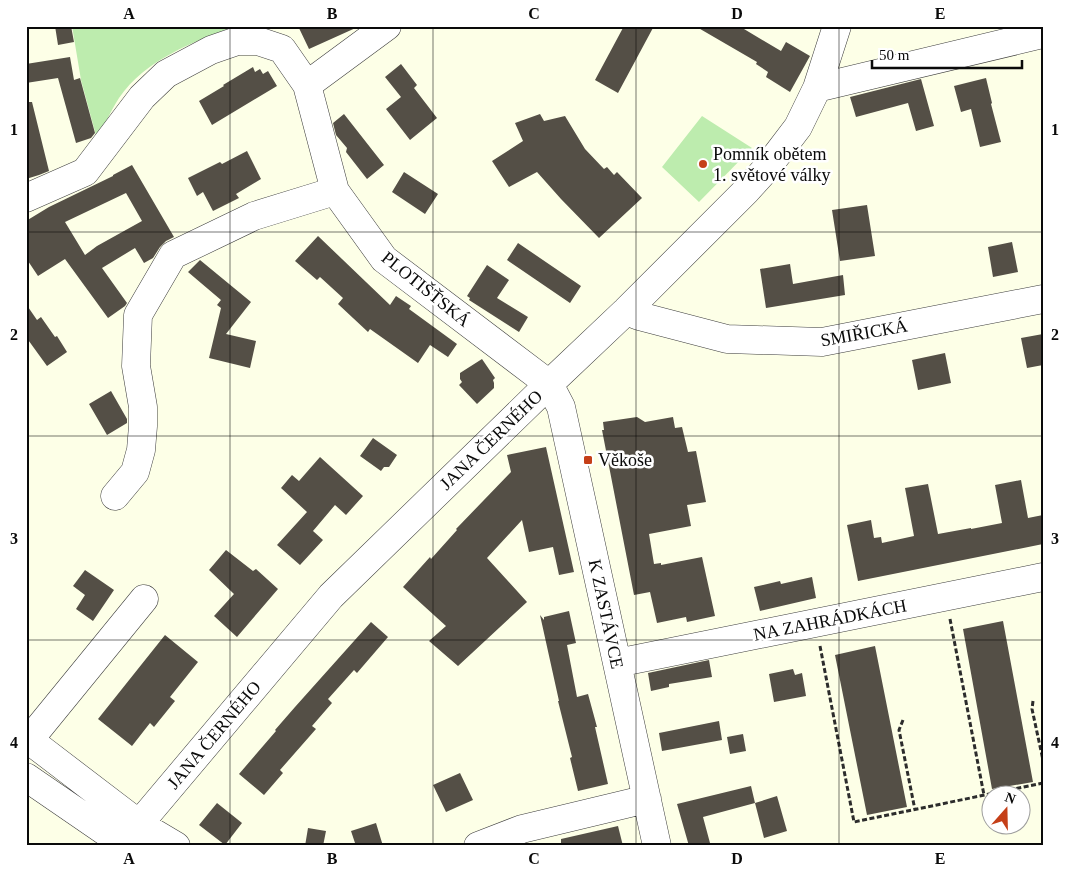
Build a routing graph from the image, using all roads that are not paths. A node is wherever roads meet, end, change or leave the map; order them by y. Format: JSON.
{"nodes":[{"id":1,"x":387,"y":26,"type":"edge"},
{"id":2,"x":837,"y":26,"type":"edge"},
{"id":3,"x":1043,"y":34,"type":"edge"},
{"id":4,"x":307,"y":85,"type":"junction"},
{"id":5,"x":817,"y":88,"type":"junction"},
{"id":6,"x":335,"y":191,"type":"junction"},
{"id":7,"x":26,"y":198,"type":"edge"},
{"id":8,"x":1043,"y":299,"type":"edge"},
{"id":9,"x":626,"y":311,"type":"junction"},
{"id":10,"x":548,"y":384,"type":"junction"},
{"id":11,"x":115,"y":496,"type":"dead end"},
{"id":12,"x":1043,"y":577,"type":"edge"},
{"id":13,"x":144,"y":598,"type":"dead end"},
{"id":14,"x":617,"y":663,"type":"junction"},
{"id":15,"x":26,"y":777,"type":"edge"},
{"id":16,"x":647,"y":799,"type":"junction"},
{"id":17,"x":129,"y":838,"type":"edge"},
{"id":18,"x":176,"y":846,"type":"edge"},
{"id":19,"x":478,"y":846,"type":"edge"},
{"id":20,"x":658,"y":846,"type":"edge"}],
"edges":[{"from":1,"to":4,"type":"street"},
{"from":2,"to":5,"type":"street","name":"JANA ČERNÉHO"},
{"from":3,"to":5,"type":"street"},
{"from":4,"to":6,"type":"street","name":"PLOTIŠŤSKÁ"},
{"from":4,"to":7,"type":"street","name":"PLOTIŠŤSKÁ"},
{"from":5,"to":9,"type":"street","name":"JANA ČERNÉHO"},
{"from":6,"to":10,"type":"street","name":"PLOTIŠŤSKÁ"},
{"from":6,"to":11,"type":"street"},
{"from":8,"to":9,"type":"street","name":"SMIŘICKÁ"},
{"from":9,"to":10,"type":"street","name":"JANA ČERNÉHO"},
{"from":10,"to":14,"type":"street","name":"K ZASTÁVCE"},
{"from":10,"to":17,"type":"street","name":"JANA ČERNÉHO"},
{"from":12,"to":14,"type":"street","name":"NA ZAHRÁDKÁCH"},
{"from":13,"to":17,"type":"street"},
{"from":14,"to":16,"type":"street","name":"K ZASTÁVCE"},
{"from":15,"to":17,"type":"street"},
{"from":16,"to":19,"type":"street"},
{"from":16,"to":20,"type":"street","name":"K ZASTÁVCE"},
{"from":17,"to":18,"type":"street"}]}
